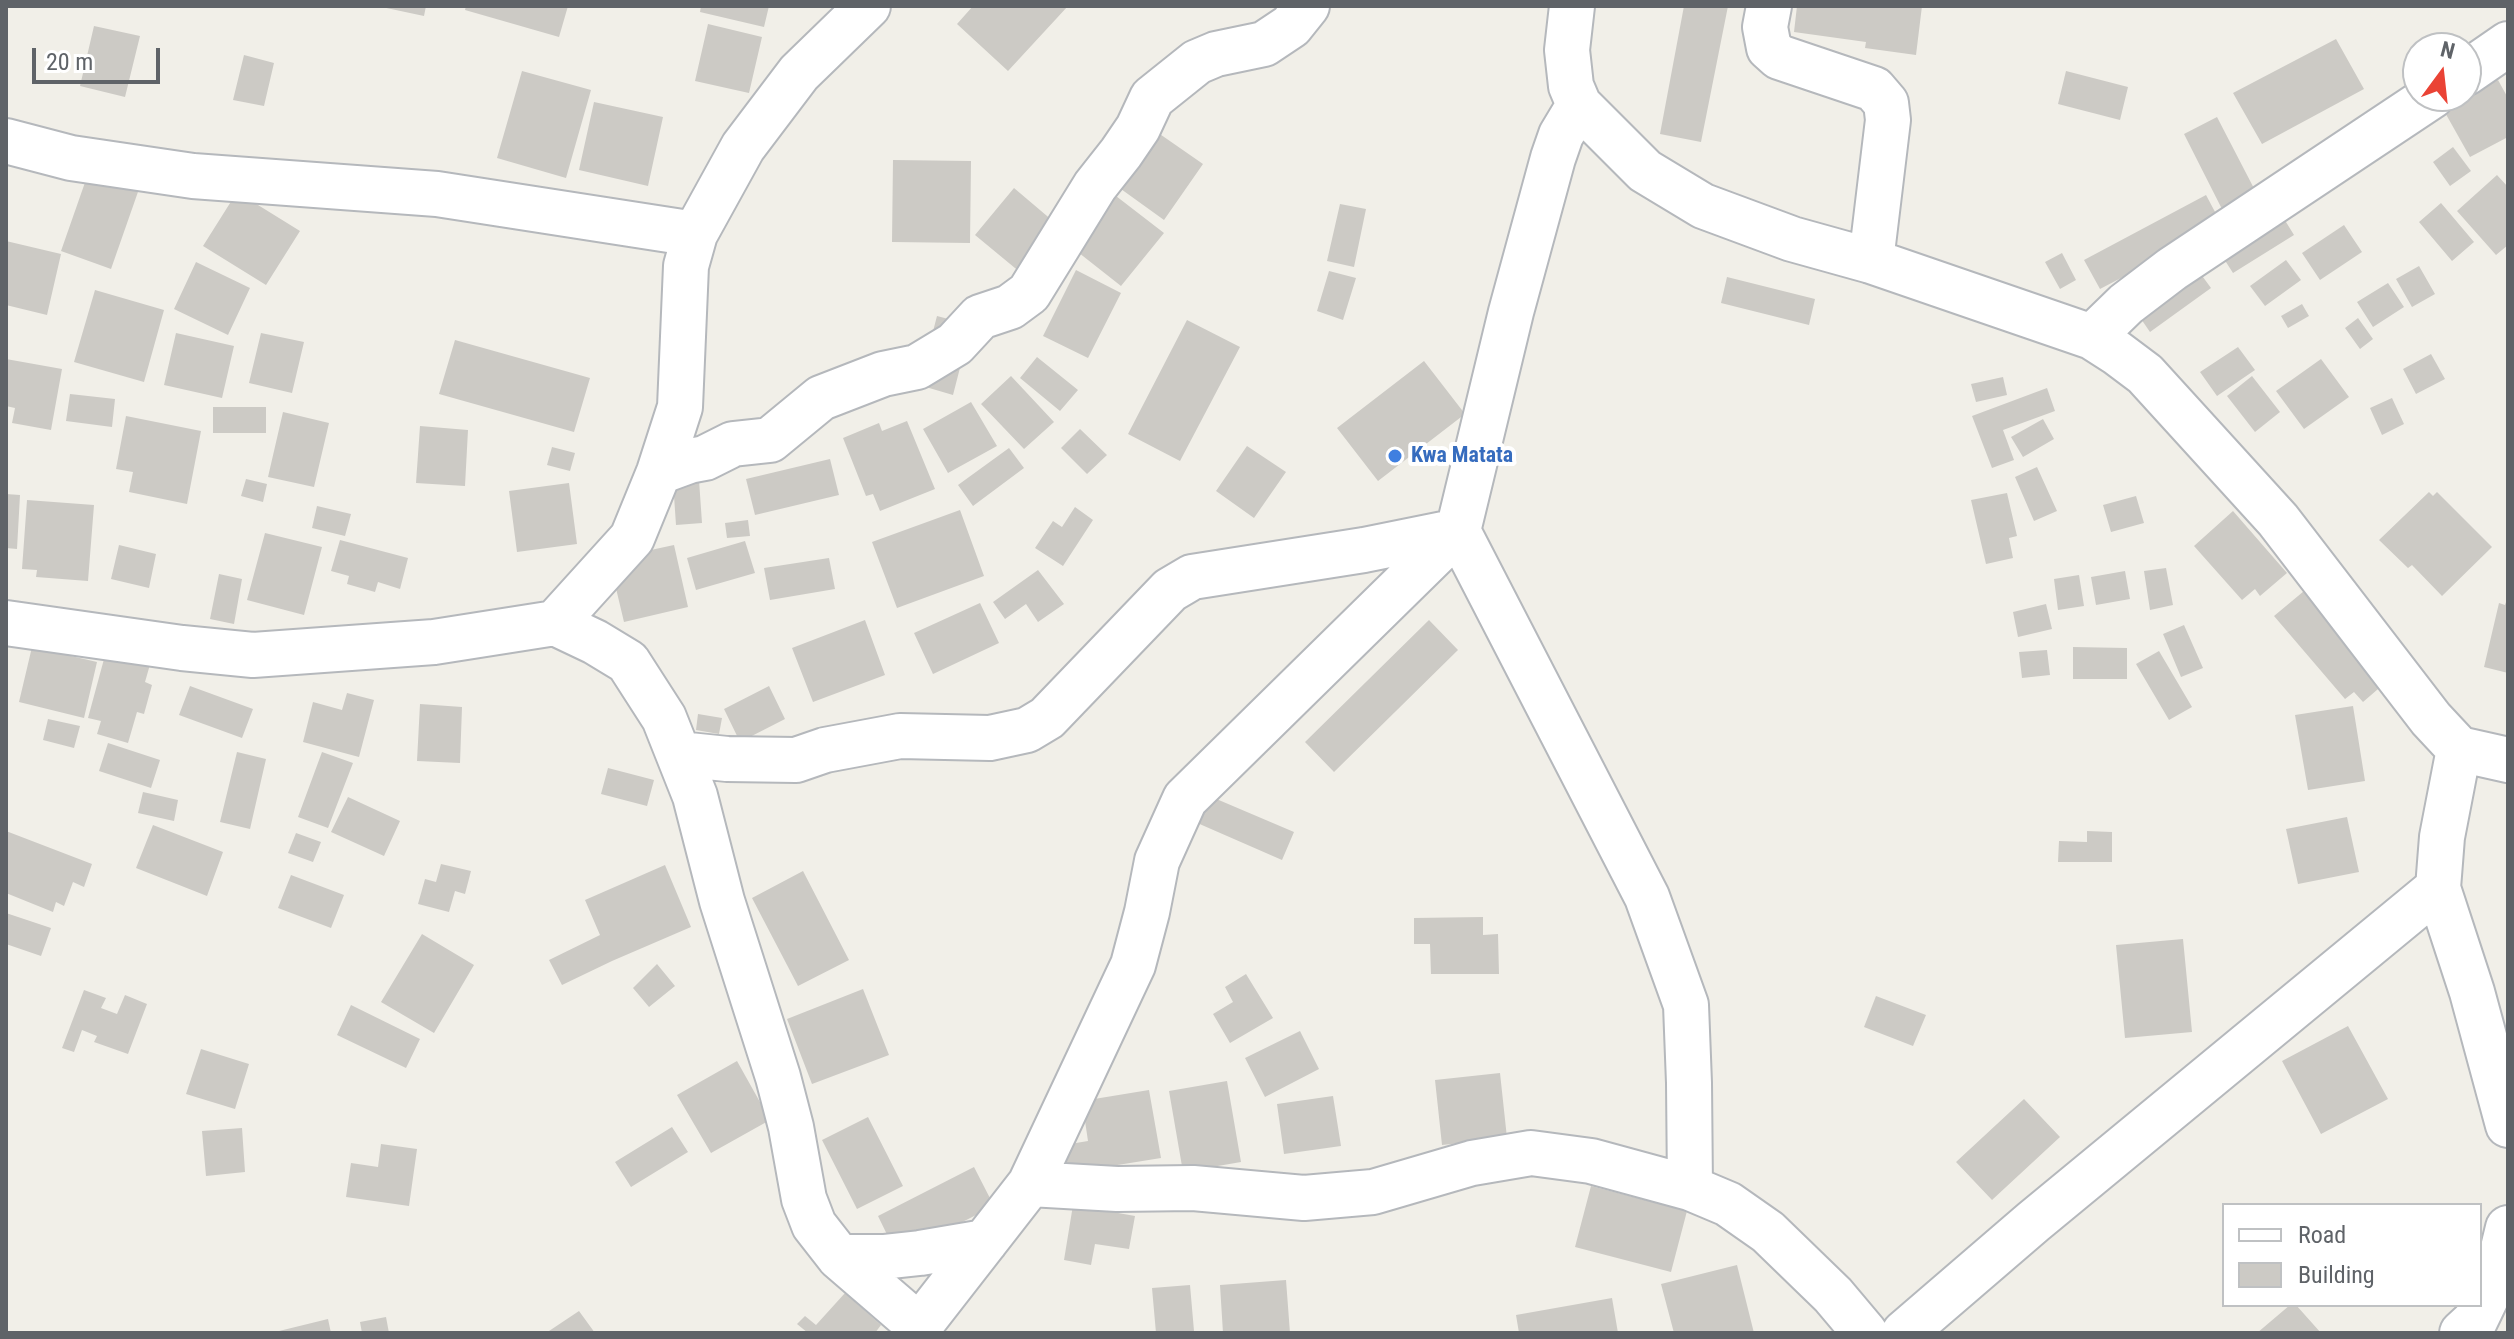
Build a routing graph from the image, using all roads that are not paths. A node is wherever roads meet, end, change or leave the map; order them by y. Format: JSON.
{"nodes":[{"id":1,"x":868,"y":6,"type":"edge"},
{"id":2,"x":1307,"y":6,"type":"edge"},
{"id":3,"x":1572,"y":6,"type":"edge"},
{"id":4,"x":1769,"y":6,"type":"edge"},
{"id":5,"x":2508,"y":44,"type":"edge"},
{"id":6,"x":2482,"y":62,"type":"edge"},
{"id":7,"x":1579,"y":105,"type":"junction"},
{"id":8,"x":2408,"y":112,"type":"edge"},
{"id":9,"x":6,"y":141,"type":"edge"},
{"id":10,"x":695,"y":234,"type":"junction"},
{"id":11,"x":1871,"y":261,"type":"junction"},
{"id":12,"x":2092,"y":337,"type":"junction"},
{"id":13,"x":659,"y":472,"type":"junction"},
{"id":14,"x":1458,"y":531,"type":"junction"},
{"id":15,"x":6,"y":623,"type":"edge"},
{"id":16,"x":555,"y":623,"type":"junction"},
{"id":17,"x":2459,"y":749,"type":"junction"},
{"id":18,"x":679,"y":754,"type":"junction"},
{"id":19,"x":2508,"y":760,"type":"edge"},
{"id":20,"x":2438,"y":888,"type":"junction"},
{"id":21,"x":2508,"y":1125,"type":"edge"},
{"id":22,"x":1030,"y":1184,"type":"junction"},
{"id":23,"x":1690,"y":1188,"type":"junction"},
{"id":24,"x":2508,"y":1228,"type":"edge"},
{"id":25,"x":985,"y":1242,"type":"junction"},
{"id":26,"x":839,"y":1257,"type":"junction"},
{"id":27,"x":2482,"y":1306,"type":"edge"},
{"id":28,"x":2482,"y":1307,"type":"edge"},
{"id":29,"x":916,"y":1330,"type":"edge"},
{"id":30,"x":1865,"y":1333,"type":"edge"},
{"id":31,"x":1904,"y":1333,"type":"edge"},
{"id":32,"x":2462,"y":1333,"type":"edge"}],
"edges":[{"from":1,"to":10,"type":"street"},
{"from":2,"to":13,"type":"street"},
{"from":3,"to":7,"type":"street"},
{"from":4,"to":11,"type":"street"},
{"from":5,"to":6,"type":"street"},
{"from":7,"to":11,"type":"street"},
{"from":7,"to":14,"type":"street"},
{"from":8,"to":12,"type":"street"},
{"from":9,"to":10,"type":"street"},
{"from":10,"to":13,"type":"street"},
{"from":11,"to":12,"type":"street"},
{"from":12,"to":17,"type":"street"},
{"from":13,"to":16,"type":"street"},
{"from":14,"to":18,"type":"street"},
{"from":14,"to":22,"type":"street"},
{"from":14,"to":23,"type":"street"},
{"from":15,"to":16,"type":"street"},
{"from":16,"to":18,"type":"street"},
{"from":17,"to":19,"type":"street"},
{"from":17,"to":20,"type":"street"},
{"from":18,"to":26,"type":"street"},
{"from":20,"to":21,"type":"street"},
{"from":20,"to":31,"type":"street"},
{"from":22,"to":23,"type":"street"},
{"from":22,"to":25,"type":"street"},
{"from":23,"to":30,"type":"street"},
{"from":24,"to":27,"type":"street"},
{"from":25,"to":26,"type":"street"},
{"from":25,"to":29,"type":"street"},
{"from":26,"to":29,"type":"street"},
{"from":28,"to":32,"type":"street"}]}
